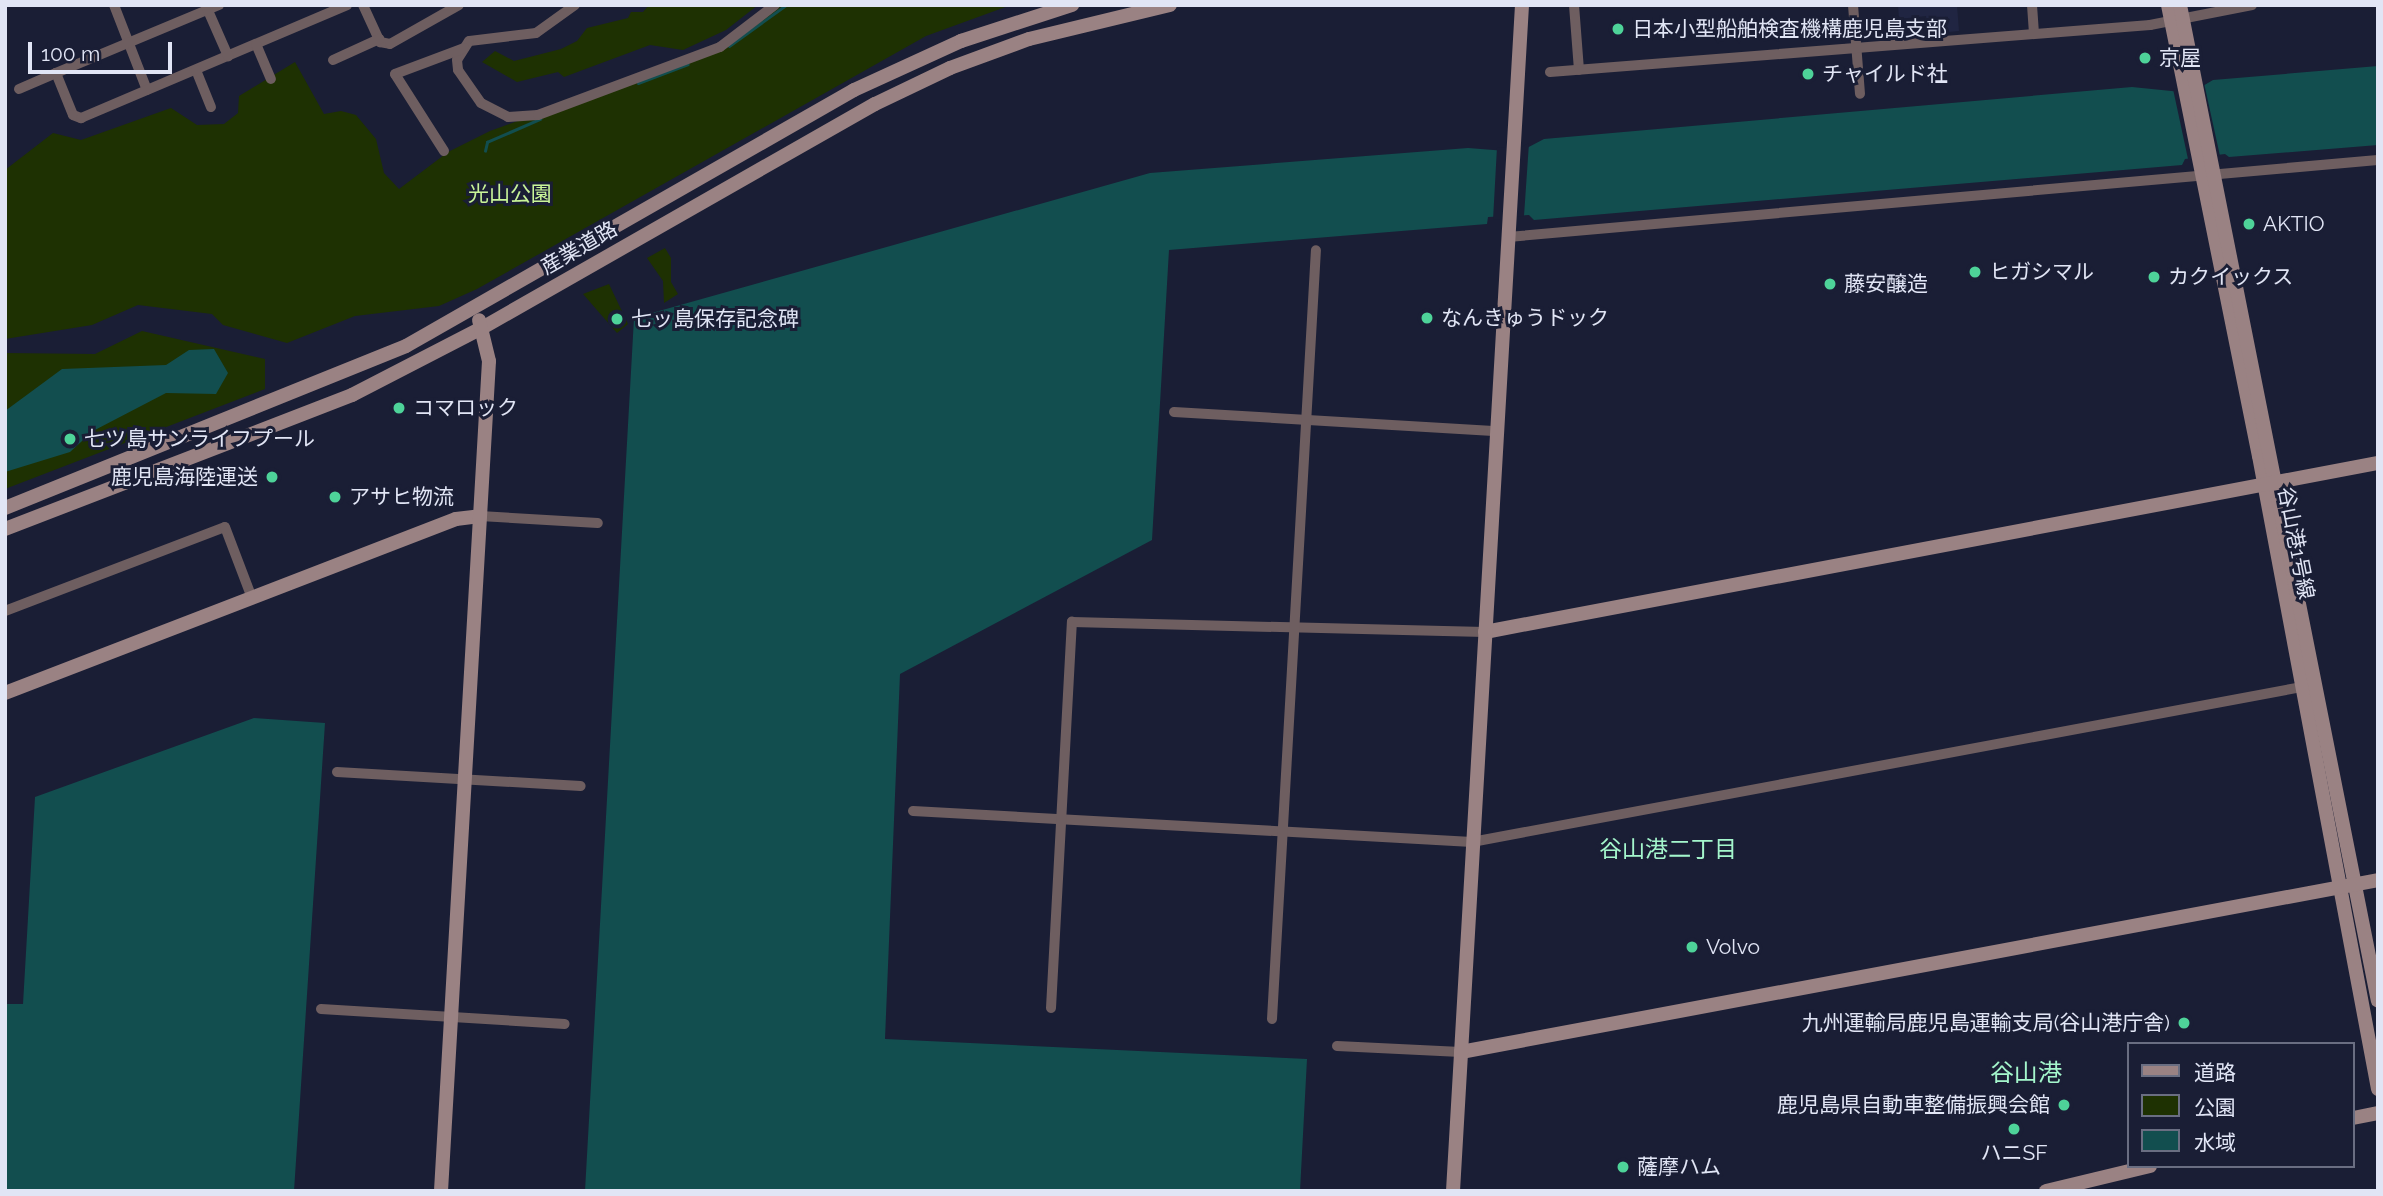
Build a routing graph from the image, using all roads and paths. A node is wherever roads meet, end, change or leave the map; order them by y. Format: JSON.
{"nodes":[{"id":1,"x":114,"y":5,"type":"edge"},
{"id":2,"x":219,"y":5,"type":"edge"},
{"id":3,"x":347,"y":5,"type":"edge"},
{"id":4,"x":363,"y":5,"type":"edge"},
{"id":5,"x":459,"y":5,"type":"edge"},
{"id":6,"x":575,"y":5,"type":"edge"},
{"id":7,"x":775,"y":5,"type":"edge"},
{"id":8,"x":1072,"y":5,"type":"edge"},
{"id":9,"x":1170,"y":5,"type":"edge"},
{"id":10,"x":1522,"y":5,"type":"edge"},
{"id":11,"x":1574,"y":5,"type":"edge"},
{"id":12,"x":1853,"y":5,"type":"edge"},
{"id":13,"x":2032,"y":5,"type":"edge"},
{"id":14,"x":2168,"y":5,"type":"edge"},
{"id":15,"x":2252,"y":5,"type":"edge"},
{"id":16,"x":207,"y":8,"type":"edge"},
{"id":17,"x":2178,"y":15,"type":"edge"},
{"id":18,"x":2034,"y":33,"type":"junction"},
{"id":19,"x":379,"y":39,"type":"junction"},
{"id":20,"x":127,"y":44,"type":"junction"},
{"id":21,"x":256,"y":44,"type":"junction"},
{"id":22,"x":1856,"y":46,"type":"junction"},
{"id":23,"x":464,"y":48,"type":"junction"},
{"id":24,"x":228,"y":56,"type":"junction"},
{"id":25,"x":333,"y":60,"type":"dead end"},
{"id":26,"x":196,"y":69,"type":"junction"},
{"id":27,"x":1578,"y":70,"type":"junction"},
{"id":28,"x":1550,"y":72,"type":"dead end"},
{"id":29,"x":57,"y":74,"type":"junction"},
{"id":30,"x":271,"y":79,"type":"dead end"},
{"id":31,"x":19,"y":89,"type":"dead end"},
{"id":32,"x":147,"y":90,"type":"junction"},
{"id":33,"x":1860,"y":94,"type":"dead end"},
{"id":34,"x":211,"y":107,"type":"dead end"},
{"id":35,"x":444,"y":151,"type":"dead end"},
{"id":36,"x":2378,"y":160,"type":"edge"},
{"id":37,"x":2207,"y":176,"type":"junction"},
{"id":38,"x":1508,"y":231,"type":"junction"},
{"id":39,"x":1316,"y":250,"type":"dead end"},
{"id":40,"x":475,"y":309,"type":"junction"},
{"id":41,"x":482,"y":328,"type":"junction"},
{"id":42,"x":1174,"y":412,"type":"dead end"},
{"id":43,"x":1306,"y":420,"type":"junction"},
{"id":44,"x":1497,"y":431,"type":"junction"},
{"id":45,"x":2378,"y":463,"type":"edge"},
{"id":46,"x":2271,"y":484,"type":"junction"},
{"id":47,"x":5,"y":508,"type":"edge"},
{"id":48,"x":480,"y":516,"type":"junction"},
{"id":49,"x":598,"y":523,"type":"dead end"},
{"id":50,"x":5,"y":529,"type":"edge"},
{"id":51,"x":252,"y":598,"type":"junction"},
{"id":52,"x":5,"y":611,"type":"edge"},
{"id":53,"x":1294,"y":627,"type":"junction"},
{"id":54,"x":1485,"y":632,"type":"junction"},
{"id":55,"x":2308,"y":685,"type":"junction"},
{"id":56,"x":5,"y":693,"type":"edge"},
{"id":57,"x":337,"y":772,"type":"dead end"},
{"id":58,"x":464,"y":782,"type":"junction"},
{"id":59,"x":581,"y":786,"type":"dead end"},
{"id":60,"x":913,"y":811,"type":"dead end"},
{"id":61,"x":1062,"y":820,"type":"junction"},
{"id":62,"x":1282,"y":833,"type":"junction"},
{"id":63,"x":1472,"y":842,"type":"junction"},
{"id":64,"x":2378,"y":880,"type":"edge"},
{"id":65,"x":2356,"y":886,"type":"junction"},
{"id":66,"x":2341,"y":888,"type":"junction"},
{"id":67,"x":2378,"y":1001,"type":"edge"},
{"id":68,"x":1051,"y":1008,"type":"dead end"},
{"id":69,"x":321,"y":1009,"type":"dead end"},
{"id":70,"x":452,"y":1019,"type":"junction"},
{"id":71,"x":1272,"y":1019,"type":"dead end"},
{"id":72,"x":565,"y":1024,"type":"dead end"},
{"id":73,"x":1337,"y":1046,"type":"dead end"},
{"id":74,"x":1461,"y":1052,"type":"junction"},
{"id":75,"x":2378,"y":1089,"type":"edge"},
{"id":76,"x":2378,"y":1113,"type":"edge"},
{"id":77,"x":2355,"y":1118,"type":"edge"},
{"id":78,"x":2142,"y":1168,"type":"edge"},
{"id":79,"x":442,"y":1191,"type":"edge"},
{"id":80,"x":1454,"y":1191,"type":"edge"},
{"id":81,"x":2046,"y":1191,"type":"edge"}],
"edges":[{"from":1,"to":20,"type":"street"},
{"from":2,"to":16,"type":"street"},
{"from":3,"to":21,"type":"street"},
{"from":4,"to":19,"type":"street"},
{"from":5,"to":19,"type":"street"},
{"from":6,"to":23,"type":"street"},
{"from":7,"to":23,"type":"street"},
{"from":8,"to":40,"type":"street","name":"産業道路"},
{"from":9,"to":41,"type":"street","name":"産業道路"},
{"from":10,"to":38,"type":"street"},
{"from":11,"to":27,"type":"street"},
{"from":12,"to":22,"type":"street"},
{"from":13,"to":18,"type":"street"},
{"from":14,"to":17,"type":"street","name":"谷山港1号線"},
{"from":15,"to":17,"type":"street"},
{"from":16,"to":20,"type":"street"},
{"from":16,"to":24,"type":"street"},
{"from":17,"to":18,"type":"street"},
{"from":17,"to":37,"type":"street","name":"谷山港1号線"},
{"from":18,"to":22,"type":"street"},
{"from":19,"to":25,"type":"street"},
{"from":20,"to":29,"type":"street"},
{"from":20,"to":32,"type":"street"},
{"from":21,"to":24,"type":"street"},
{"from":21,"to":30,"type":"street"},
{"from":22,"to":27,"type":"street"},
{"from":22,"to":33,"type":"street"},
{"from":23,"to":35,"type":"street"},
{"from":24,"to":26,"type":"street"},
{"from":26,"to":32,"type":"street"},
{"from":26,"to":34,"type":"street"},
{"from":27,"to":28,"type":"street"},
{"from":29,"to":31,"type":"street"},
{"from":29,"to":32,"type":"street"},
{"from":36,"to":37,"type":"street"},
{"from":37,"to":38,"type":"street"},
{"from":37,"to":46,"type":"street","name":"谷山港1号線"},
{"from":38,"to":44,"type":"street"},
{"from":39,"to":43,"type":"street"},
{"from":40,"to":41,"type":"street"},
{"from":40,"to":47,"type":"street","name":"産業道路"},
{"from":41,"to":48,"type":"street"},
{"from":41,"to":50,"type":"street","name":"産業道路"},
{"from":42,"to":43,"type":"street"},
{"from":43,"to":44,"type":"street"},
{"from":43,"to":53,"type":"street"},
{"from":44,"to":54,"type":"street"},
{"from":45,"to":46,"type":"street"},
{"from":46,"to":54,"type":"street"},
{"from":46,"to":55,"type":"street","name":"谷山港1号線"},
{"from":48,"to":49,"type":"street"},
{"from":48,"to":51,"type":"street"},
{"from":48,"to":58,"type":"street"},
{"from":51,"to":52,"type":"street"},
{"from":51,"to":56,"type":"street"},
{"from":53,"to":54,"type":"street"},
{"from":53,"to":61,"type":"street"},
{"from":53,"to":62,"type":"street"},
{"from":54,"to":63,"type":"street"},
{"from":55,"to":63,"type":"street"},
{"from":55,"to":65,"type":"street","name":"谷山港1号線"},
{"from":55,"to":66,"type":"street","name":"谷山港1号線"},
{"from":57,"to":58,"type":"street"},
{"from":58,"to":59,"type":"street"},
{"from":58,"to":70,"type":"street"},
{"from":60,"to":61,"type":"street"},
{"from":61,"to":62,"type":"street"},
{"from":61,"to":68,"type":"street"},
{"from":62,"to":63,"type":"street"},
{"from":62,"to":71,"type":"street"},
{"from":63,"to":74,"type":"street"},
{"from":64,"to":65,"type":"street"},
{"from":65,"to":66,"type":"street"},
{"from":65,"to":67,"type":"street","name":"谷山港1号線"},
{"from":66,"to":74,"type":"street"},
{"from":66,"to":75,"type":"street","name":"谷山港1号線"},
{"from":69,"to":70,"type":"street"},
{"from":70,"to":72,"type":"street"},
{"from":70,"to":79,"type":"street"},
{"from":73,"to":74,"type":"street"},
{"from":74,"to":80,"type":"street"},
{"from":76,"to":77,"type":"street"},
{"from":78,"to":81,"type":"street"}]}
